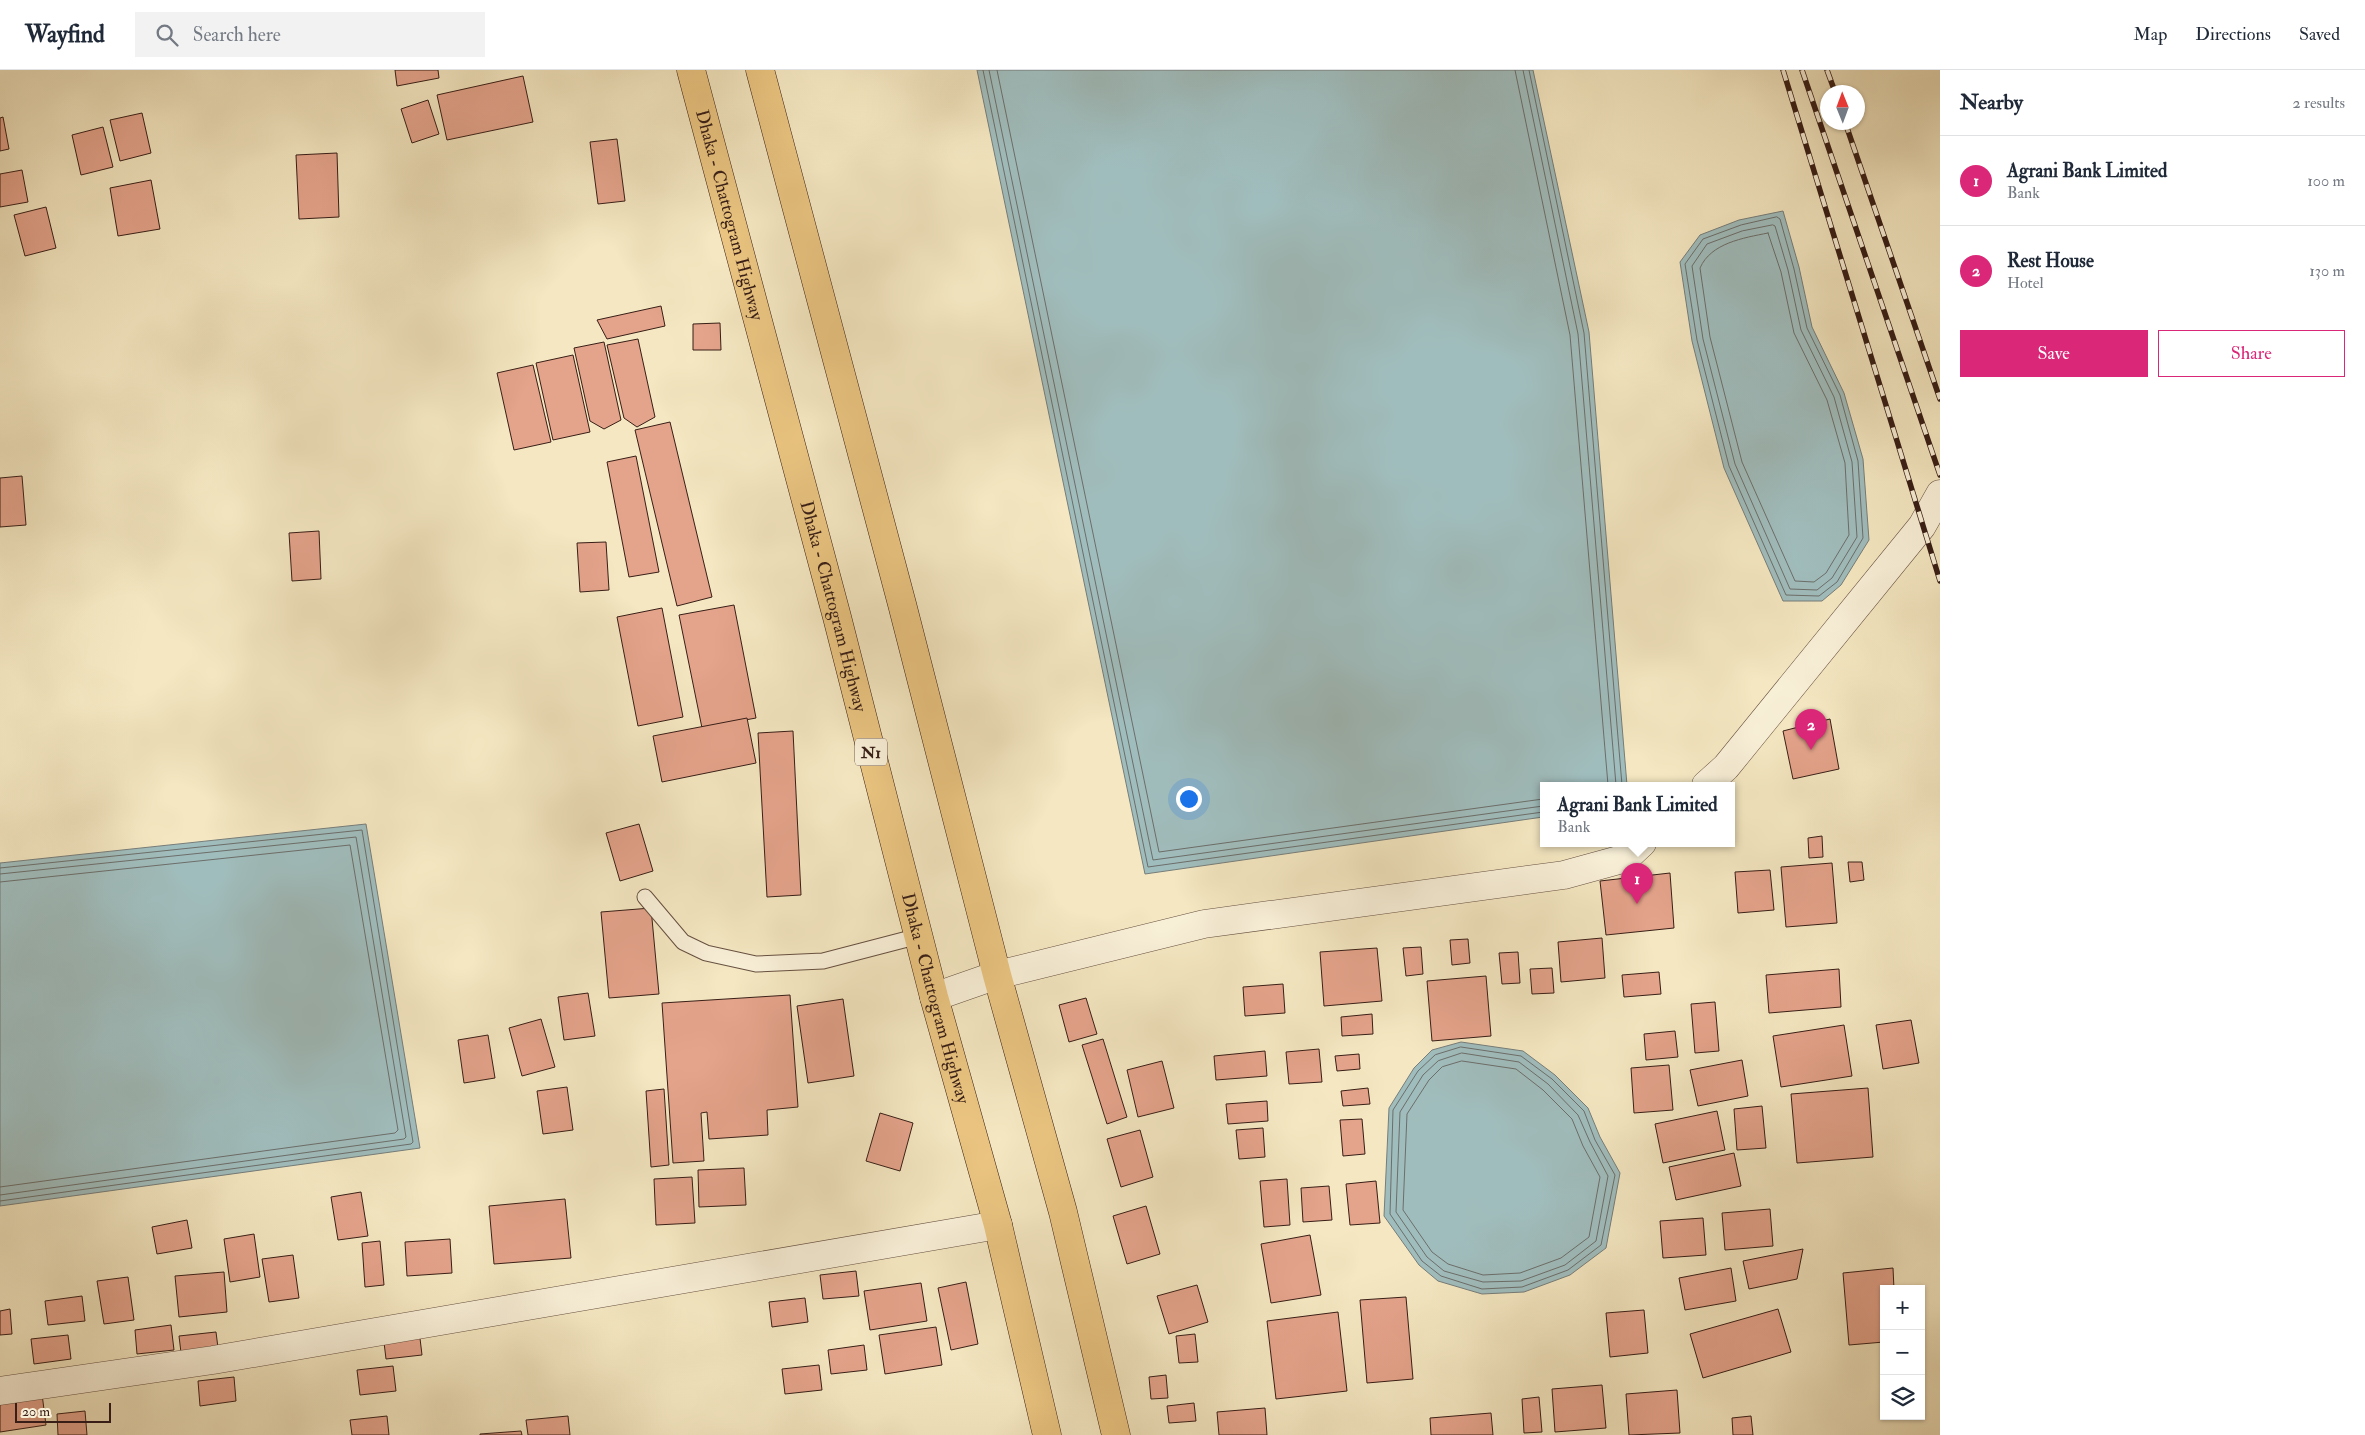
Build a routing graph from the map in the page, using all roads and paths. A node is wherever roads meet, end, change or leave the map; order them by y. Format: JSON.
{"nodes":[{"id":1,"x":691,"y":70,"type":"edge"},
{"id":2,"x":760,"y":70,"type":"edge"},
{"id":3,"x":1940,"y":494,"type":"edge"},
{"id":4,"x":1709,"y":782,"type":"edge"},
{"id":5,"x":1638,"y":847,"type":"edge"},
{"id":6,"x":646,"y":897,"type":"dead end"},
{"id":7,"x":919,"y":936,"type":"junction"},
{"id":8,"x":997,"y":975,"type":"junction"},
{"id":9,"x":934,"y":997,"type":"junction"},
{"id":10,"x":998,"y":1225,"type":"junction"},
{"id":11,"x":0,"y":1391,"type":"edge"},
{"id":12,"x":1047,"y":1435,"type":"edge"},
{"id":13,"x":1116,"y":1435,"type":"edge"}],
"edges":[{"from":1,"to":7,"type":"highway","name":"Dhaka - Chattogram Highway","number":"N1"},
{"from":2,"to":8,"type":"highway"},
{"from":3,"to":4,"type":"street"},
{"from":5,"to":8,"type":"street"},
{"from":6,"to":7,"type":"lane"},
{"from":7,"to":9,"type":"highway","name":"Dhaka - Chattogram Highway","number":"N1"},
{"from":8,"to":9,"type":"street"},
{"from":8,"to":13,"type":"highway"},
{"from":9,"to":10,"type":"highway","name":"Dhaka - Chattogram Highway","number":"N1"},
{"from":10,"to":11,"type":"street"},
{"from":10,"to":12,"type":"highway","name":"Dhaka - Chattogram Highway","number":"N1"}]}
